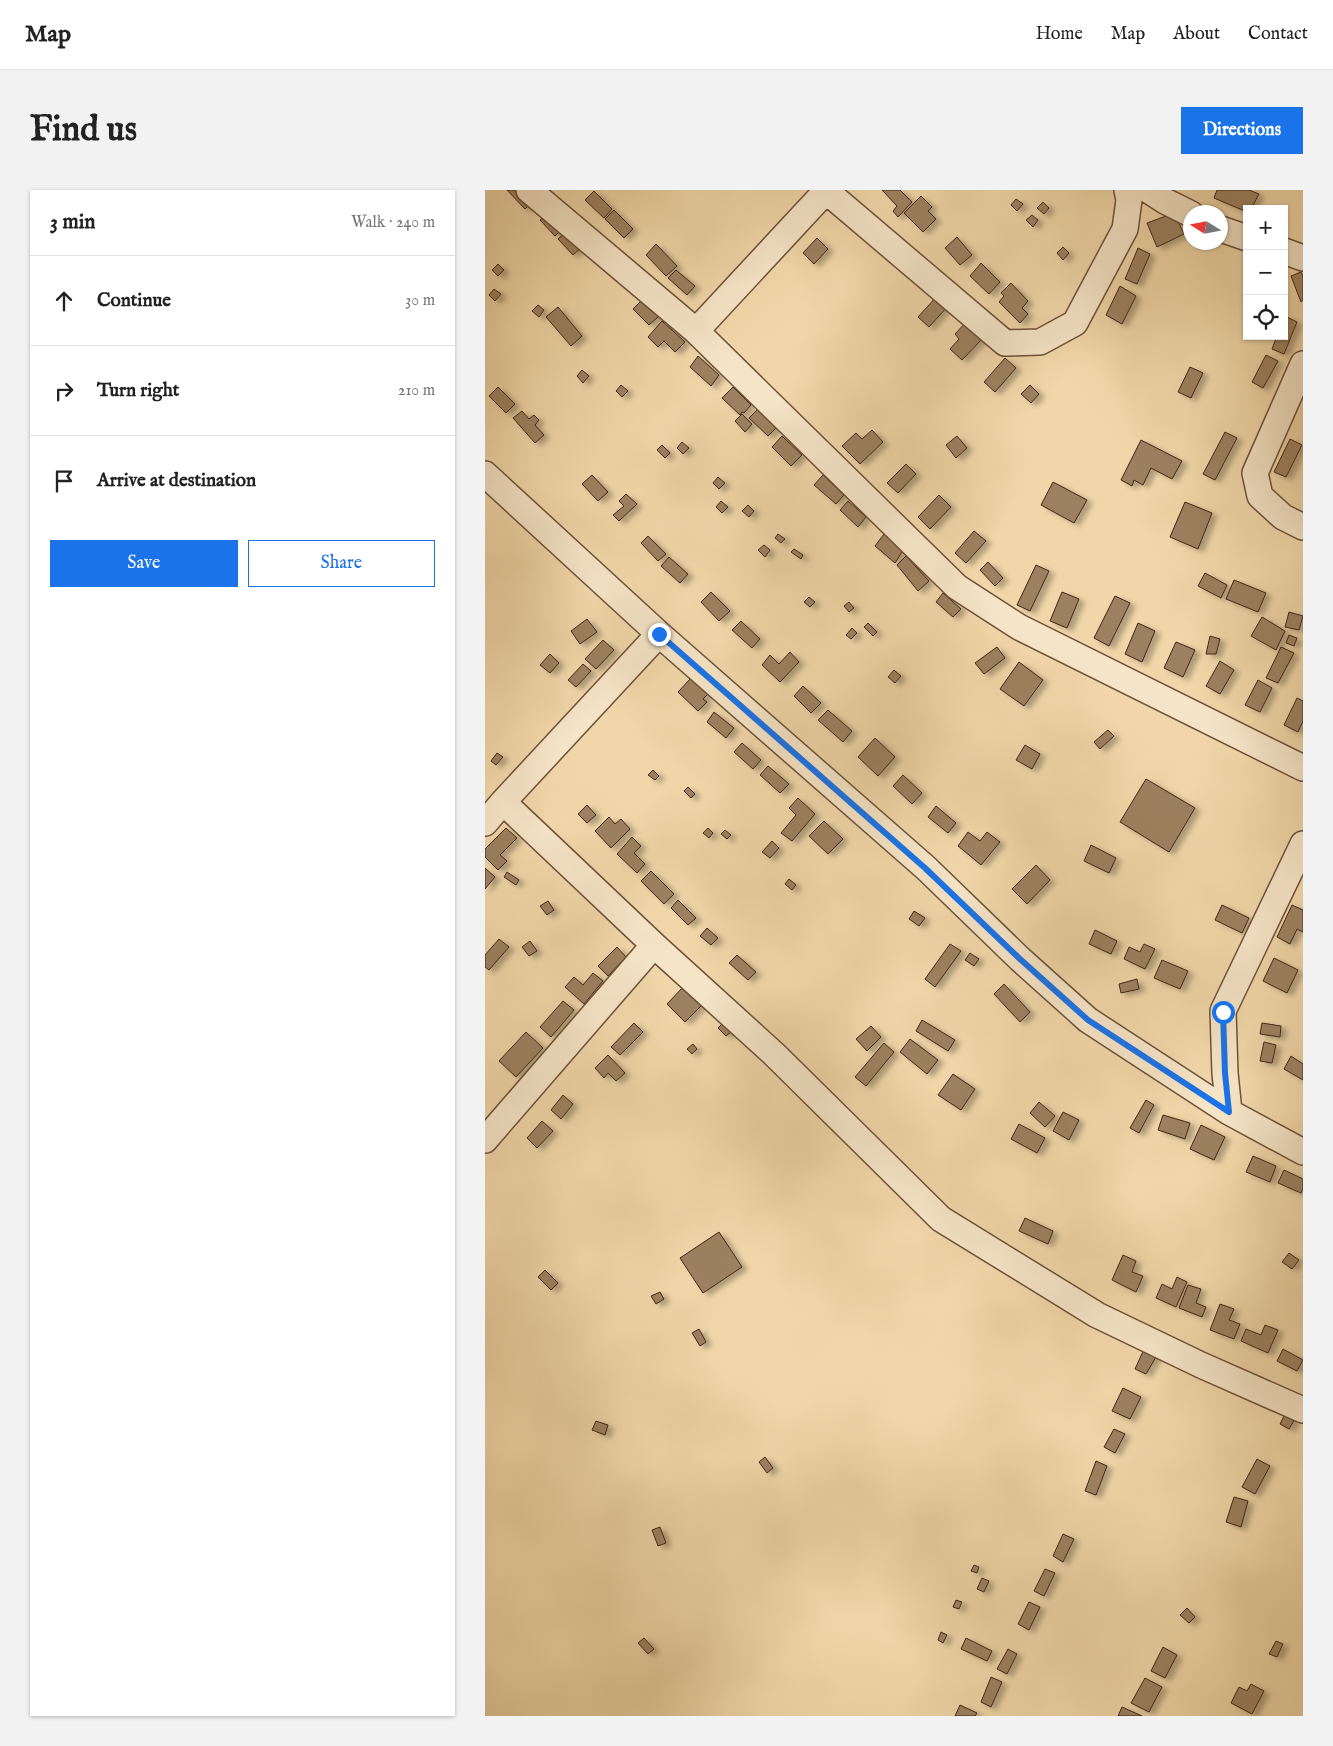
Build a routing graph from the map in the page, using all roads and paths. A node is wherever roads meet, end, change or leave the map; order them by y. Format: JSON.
{"nodes":[{"id":1,"x":529,"y":190,"type":"edge"},
{"id":2,"x":826,"y":190,"type":"edge"},
{"id":3,"x":1127,"y":190,"type":"edge"},
{"id":4,"x":1148,"y":190,"type":"edge"},
{"id":5,"x":1183,"y":210,"type":"edge"},
{"id":6,"x":1228,"y":231,"type":"edge"},
{"id":7,"x":1243,"y":237,"type":"edge"},
{"id":8,"x":1288,"y":252,"type":"edge"},
{"id":9,"x":1303,"y":258,"type":"edge"},
{"id":10,"x":696,"y":331,"type":"junction"},
{"id":11,"x":1303,"y":364,"type":"edge"},
{"id":12,"x":485,"y":474,"type":"edge"},
{"id":13,"x":1303,"y":526,"type":"edge"},
{"id":14,"x":659,"y":634,"type":"junction"},
{"id":15,"x":1303,"y":768,"type":"edge"},
{"id":16,"x":503,"y":802,"type":"junction"},
{"id":17,"x":485,"y":822,"type":"edge"},
{"id":18,"x":1303,"y":844,"type":"edge"},
{"id":19,"x":653,"y":945,"type":"junction"},
{"id":20,"x":1229,"y":1112,"type":"junction"},
{"id":21,"x":485,"y":1140,"type":"edge"},
{"id":22,"x":1303,"y":1152,"type":"edge"},
{"id":23,"x":1303,"y":1410,"type":"edge"}],
"edges":[{"from":1,"to":10,"type":"street"},
{"from":2,"to":3,"type":"street"},
{"from":2,"to":10,"type":"street"},
{"from":4,"to":5,"type":"street"},
{"from":6,"to":7,"type":"street"},
{"from":8,"to":9,"type":"street"},
{"from":10,"to":15,"type":"street"},
{"from":11,"to":13,"type":"street"},
{"from":12,"to":14,"type":"street"},
{"from":14,"to":16,"type":"street"},
{"from":14,"to":20,"type":"street"},
{"from":16,"to":17,"type":"street"},
{"from":16,"to":19,"type":"street"},
{"from":18,"to":20,"type":"street"},
{"from":19,"to":21,"type":"street"},
{"from":19,"to":23,"type":"street"},
{"from":20,"to":22,"type":"street"}]}
